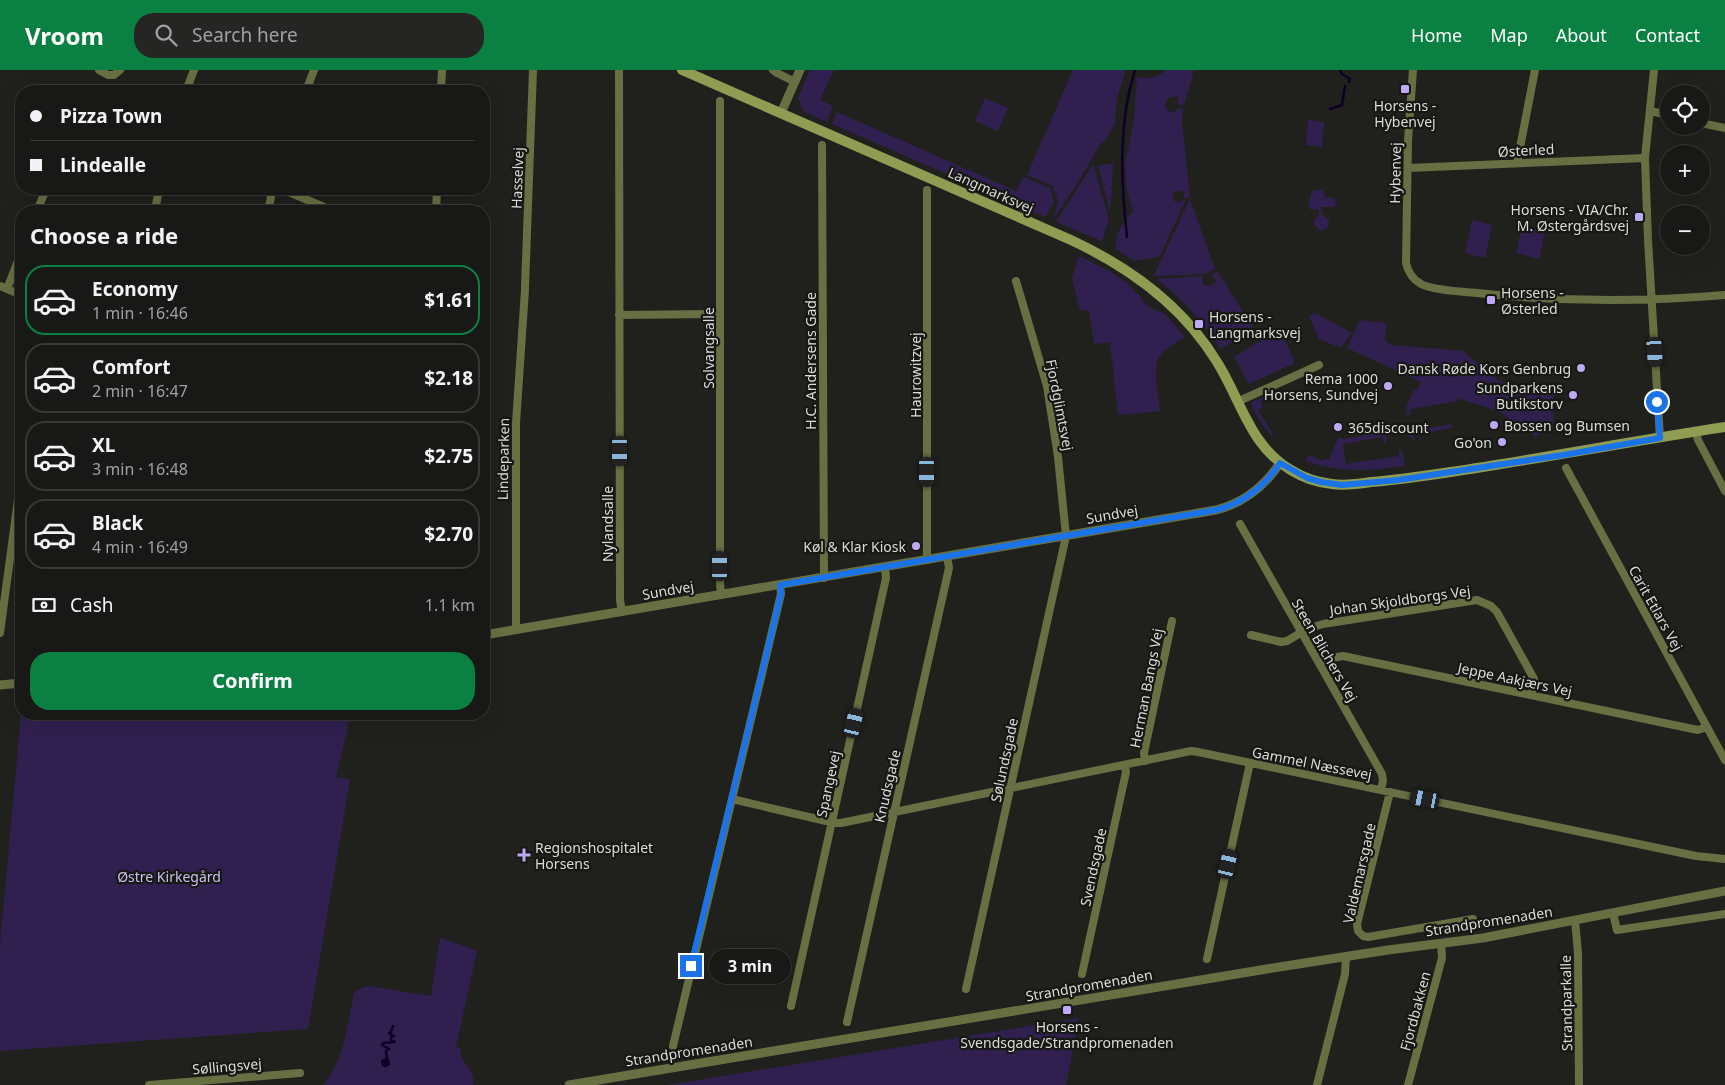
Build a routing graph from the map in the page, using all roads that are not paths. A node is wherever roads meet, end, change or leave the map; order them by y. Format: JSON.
{"nodes":[{"id":1,"x":99,"y":70,"type":"edge"},
{"id":2,"x":120,"y":70,"type":"edge"},
{"id":3,"x":194,"y":70,"type":"edge"},
{"id":4,"x":314,"y":70,"type":"edge"},
{"id":5,"x":442,"y":70,"type":"edge"},
{"id":6,"x":533,"y":70,"type":"edge"},
{"id":7,"x":619,"y":70,"type":"edge"},
{"id":8,"x":682,"y":70,"type":"edge"},
{"id":9,"x":773,"y":70,"type":"edge"},
{"id":10,"x":800,"y":70,"type":"edge"},
{"id":11,"x":1413,"y":70,"type":"edge"},
{"id":12,"x":1535,"y":70,"type":"edge"},
{"id":13,"x":1654,"y":70,"type":"edge"},
{"id":14,"x":795,"y":82,"type":"junction"},
{"id":15,"x":188,"y":85,"type":"edge"},
{"id":16,"x":308,"y":85,"type":"edge"},
{"id":17,"x":441,"y":85,"type":"edge"},
{"id":18,"x":720,"y":101,"type":"dead end"},
{"id":19,"x":1650,"y":111,"type":"junction"},
{"id":20,"x":781,"y":113,"type":"junction"},
{"id":21,"x":1660,"y":113,"type":"edge"},
{"id":22,"x":1710,"y":125,"type":"edge"},
{"id":23,"x":1725,"y":128,"type":"edge"},
{"id":24,"x":822,"y":144,"type":"dead end"},
{"id":25,"x":1645,"y":158,"type":"junction"},
{"id":26,"x":1517,"y":163,"type":"junction"},
{"id":27,"x":1408,"y":168,"type":"junction"},
{"id":28,"x":927,"y":190,"type":"dead end"},
{"id":29,"x":296,"y":195,"type":"edge"},
{"id":30,"x":271,"y":197,"type":"dead end"},
{"id":31,"x":269,"y":205,"type":"edge"},
{"id":32,"x":319,"y":205,"type":"edge"},
{"id":33,"x":15,"y":265,"type":"edge"},
{"id":34,"x":1016,"y":281,"type":"dead end"},
{"id":35,"x":4,"y":287,"type":"edge"},
{"id":36,"x":525,"y":288,"type":"joint"},
{"id":37,"x":1725,"y":295,"type":"edge"},
{"id":38,"x":1652,"y":300,"type":"junction"},
{"id":39,"x":619,"y":315,"type":"junction"},
{"id":40,"x":720,"y":316,"type":"junction"},
{"id":41,"x":1320,"y":366,"type":"dead end"},
{"id":42,"x":1239,"y":401,"type":"junction"},
{"id":43,"x":1725,"y":427,"type":"edge"},
{"id":44,"x":1696,"y":432,"type":"junction"},
{"id":45,"x":1660,"y":438,"type":"junction"},
{"id":46,"x":1280,"y":463,"type":"junction"},
{"id":47,"x":1566,"y":468,"type":"dead end"},
{"id":48,"x":1725,"y":490,"type":"edge"},
{"id":49,"x":15,"y":522,"type":"edge"},
{"id":50,"x":1240,"y":524,"type":"dead end"},
{"id":51,"x":1066,"y":536,"type":"junction"},
{"id":52,"x":947,"y":556,"type":"junction"},
{"id":53,"x":927,"y":560,"type":"junction"},
{"id":54,"x":885,"y":568,"type":"junction"},
{"id":55,"x":824,"y":578,"type":"junction"},
{"id":56,"x":780,"y":585,"type":"junction"},
{"id":57,"x":721,"y":594,"type":"junction"},
{"id":58,"x":622,"y":612,"type":"junction"},
{"id":59,"x":1172,"y":621,"type":"dead end"},
{"id":60,"x":516,"y":630,"type":"junction"},
{"id":61,"x":1302,"y":632,"type":"junction"},
{"id":62,"x":0,"y":633,"type":"edge"},
{"id":63,"x":490,"y":634,"type":"edge"},
{"id":64,"x":1251,"y":636,"type":"dead end"},
{"id":65,"x":1320,"y":665,"type":"junction"},
{"id":66,"x":15,"y":684,"type":"edge"},
{"id":67,"x":0,"y":685,"type":"edge"},
{"id":68,"x":1532,"y":696,"type":"junction"},
{"id":69,"x":1707,"y":727,"type":"junction"},
{"id":70,"x":1725,"y":760,"type":"edge"},
{"id":71,"x":1145,"y":761,"type":"junction"},
{"id":72,"x":1250,"y":763,"type":"junction"},
{"id":73,"x":1125,"y":765,"type":"junction"},
{"id":74,"x":1011,"y":788,"type":"junction"},
{"id":75,"x":1381,"y":790,"type":"junction"},
{"id":76,"x":1390,"y":792,"type":"junction"},
{"id":77,"x":732,"y":799,"type":"junction"},
{"id":78,"x":894,"y":811,"type":"junction"},
{"id":79,"x":832,"y":822,"type":"junction"},
{"id":80,"x":1725,"y":859,"type":"edge"},
{"id":81,"x":1725,"y":891,"type":"edge"},
{"id":82,"x":1613,"y":913,"type":"junction"},
{"id":83,"x":1725,"y":914,"type":"edge"},
{"id":84,"x":1473,"y":919,"type":"dead end"},
{"id":85,"x":1575,"y":920,"type":"junction"},
{"id":86,"x":1440,"y":943,"type":"junction"},
{"id":87,"x":1346,"y":956,"type":"junction"},
{"id":88,"x":1207,"y":959,"type":"dead end"},
{"id":89,"x":1082,"y":974,"type":"dead end"},
{"id":90,"x":966,"y":990,"type":"dead end"},
{"id":91,"x":791,"y":1006,"type":"dead end"},
{"id":92,"x":847,"y":1022,"type":"dead end"},
{"id":93,"x":673,"y":1046,"type":"dead end"},
{"id":94,"x":300,"y":1073,"type":"dead end"},
{"id":95,"x":156,"y":1084,"type":"edge"},
{"id":96,"x":149,"y":1085,"type":"edge"},
{"id":97,"x":569,"y":1085,"type":"edge"},
{"id":98,"x":1317,"y":1085,"type":"edge"},
{"id":99,"x":1408,"y":1085,"type":"edge"},
{"id":100,"x":1579,"y":1085,"type":"edge"}],
"edges":[{"from":1,"to":2,"type":"street"},
{"from":3,"to":15,"type":"street"},
{"from":4,"to":16,"type":"street"},
{"from":5,"to":17,"type":"street"},
{"from":6,"to":36,"type":"street","name":"Hasselvej"},
{"from":7,"to":39,"type":"street","name":"Nylandsalle"},
{"from":8,"to":20,"type":"main road","name":"Langmarksvej"},
{"from":9,"to":14,"type":"street"},
{"from":10,"to":14,"type":"street"},
{"from":11,"to":27,"type":"street","name":"Hybenvej"},
{"from":12,"to":26,"type":"street"},
{"from":13,"to":19,"type":"street"},
{"from":14,"to":20,"type":"street"},
{"from":18,"to":40,"type":"street","name":"Solvangsalle"},
{"from":19,"to":21,"type":"street"},
{"from":19,"to":25,"type":"street"},
{"from":20,"to":42,"type":"main road","name":"Langmarksvej"},
{"from":22,"to":23,"type":"street"},
{"from":24,"to":55,"type":"street","name":"H.C. Andersens Gade"},
{"from":25,"to":26,"type":"street","name":"Østerled"},
{"from":25,"to":38,"type":"street"},
{"from":26,"to":27,"type":"street","name":"Østerled"},
{"from":27,"to":38,"type":"street","name":"Hybenvej"},
{"from":28,"to":53,"type":"street","name":"Haurowitzvej"},
{"from":29,"to":32,"type":"street"},
{"from":30,"to":31,"type":"street"},
{"from":33,"to":35,"type":"street"},
{"from":34,"to":51,"type":"street","name":"Fjordglimtsvej"},
{"from":36,"to":60,"type":"street","name":"Lindeparken"},
{"from":37,"to":38,"type":"street"},
{"from":38,"to":45,"type":"street"},
{"from":39,"to":40,"type":"street"},
{"from":39,"to":58,"type":"street","name":"Nylandsalle"},
{"from":40,"to":57,"type":"street","name":"Solvangsalle"},
{"from":41,"to":42,"type":"street"},
{"from":42,"to":46,"type":"main road","name":"Langmarksvej"},
{"from":43,"to":44,"type":"main road"},
{"from":44,"to":45,"type":"main road"},
{"from":44,"to":48,"type":"street"},
{"from":45,"to":46,"type":"main road"},
{"from":46,"to":51,"type":"street","name":"Sundvej"},
{"from":47,"to":69,"type":"street","name":"Carit Etlars Vej"},
{"from":49,"to":62,"type":"street"},
{"from":50,"to":61,"type":"street","name":"Steen Blichers Vej"},
{"from":51,"to":52,"type":"street","name":"Sundvej"},
{"from":51,"to":74,"type":"street","name":"Sølundsgade"},
{"from":52,"to":53,"type":"street","name":"Sundvej"},
{"from":52,"to":78,"type":"street","name":"Knudsgade"},
{"from":53,"to":54,"type":"street","name":"Sundvej"},
{"from":54,"to":55,"type":"street","name":"Sundvej"},
{"from":54,"to":79,"type":"street","name":"Spangevej"},
{"from":55,"to":56,"type":"street","name":"Sundvej"},
{"from":56,"to":57,"type":"street","name":"Sundvej"},
{"from":56,"to":77,"type":"street"},
{"from":57,"to":58,"type":"street","name":"Sundvej"},
{"from":58,"to":60,"type":"street","name":"Sundvej"},
{"from":59,"to":71,"type":"street","name":"Herman Bangs Vej"},
{"from":60,"to":63,"type":"street","name":"Sundvej"},
{"from":61,"to":64,"type":"street"},
{"from":61,"to":65,"type":"street","name":"Steen Blichers Vej"},
{"from":61,"to":68,"type":"street","name":"Johan Skjoldborgs Vej"},
{"from":65,"to":68,"type":"street","name":"Jeppe Aakjærs Vej"},
{"from":65,"to":75,"type":"street","name":"Steen Blichers Vej"},
{"from":66,"to":67,"type":"street"},
{"from":68,"to":69,"type":"street","name":"Jeppe Aakjærs Vej"},
{"from":69,"to":70,"type":"street","name":"Carit Etlars Vej"},
{"from":71,"to":72,"type":"street","name":"Gammel Næssevej"},
{"from":71,"to":73,"type":"street","name":"Gammel Næssevej"},
{"from":72,"to":75,"type":"street","name":"Gammel Næssevej"},
{"from":72,"to":88,"type":"street"},
{"from":73,"to":74,"type":"street","name":"Gammel Næssevej"},
{"from":73,"to":89,"type":"street","name":"Svendsgade"},
{"from":74,"to":78,"type":"street","name":"Gammel Næssevej"},
{"from":74,"to":90,"type":"street","name":"Sølundsgade"},
{"from":75,"to":76,"type":"street","name":"Gammel Næssevej"},
{"from":76,"to":80,"type":"street","name":"Gammel Næssevej"},
{"from":76,"to":84,"type":"street","name":"Valdemarsgade"},
{"from":77,"to":79,"type":"street","name":"Gammel Næssevej"},
{"from":77,"to":93,"type":"street"},
{"from":78,"to":79,"type":"street","name":"Gammel Næssevej"},
{"from":78,"to":92,"type":"street","name":"Knudsgade"},
{"from":79,"to":91,"type":"street","name":"Spangevej"},
{"from":81,"to":82,"type":"street","name":"Strandpromenaden"},
{"from":82,"to":83,"type":"street"},
{"from":82,"to":85,"type":"street","name":"Strandpromenaden"},
{"from":85,"to":86,"type":"street","name":"Strandpromenaden"},
{"from":85,"to":100,"type":"street","name":"Strandparkalle"},
{"from":86,"to":87,"type":"street","name":"Strandpromenaden"},
{"from":86,"to":99,"type":"street","name":"Fjordbakken"},
{"from":87,"to":97,"type":"street","name":"Strandpromenaden"},
{"from":87,"to":98,"type":"street"},
{"from":94,"to":95,"type":"street","name":"Søllingsvej"},
{"from":95,"to":96,"type":"street","name":"Søllingsvej"}]}
